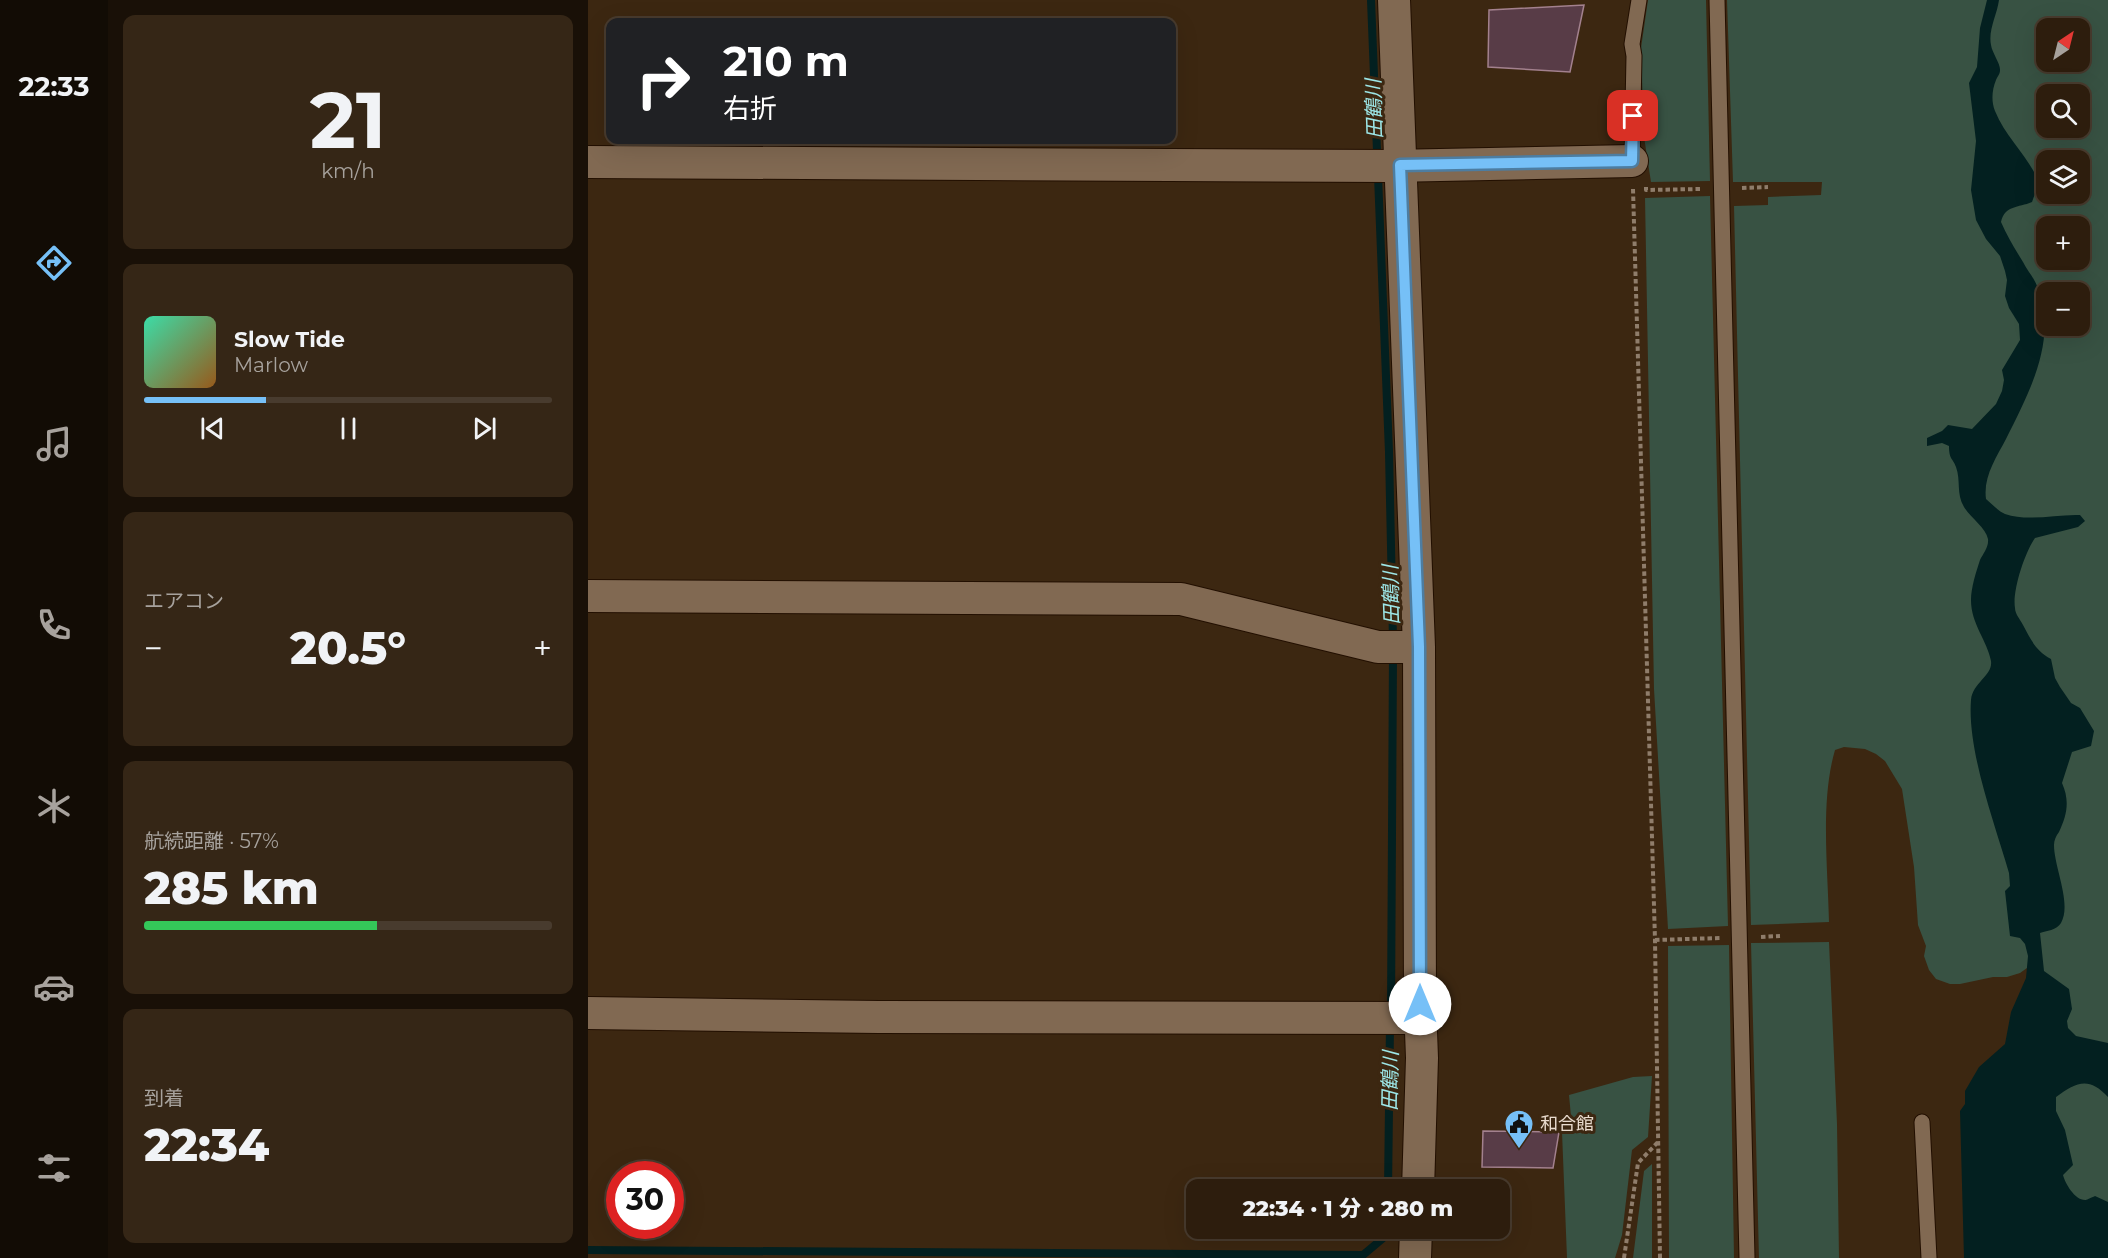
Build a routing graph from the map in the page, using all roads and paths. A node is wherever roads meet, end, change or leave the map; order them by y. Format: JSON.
{"nodes":[{"id":1,"x":1394,"y":0,"type":"edge"},
{"id":2,"x":1639,"y":0,"type":"edge"},
{"id":3,"x":1717,"y":0,"type":"edge"},
{"id":4,"x":588,"y":162,"type":"edge"},
{"id":5,"x":1396,"y":166,"type":"junction"},
{"id":6,"x":1632,"y":166,"type":"junction"},
{"id":7,"x":1722,"y":188,"type":"junction"},
{"id":8,"x":1767,"y":188,"type":"dead end"},
{"id":9,"x":588,"y":596,"type":"edge"},
{"id":10,"x":1415,"y":647,"type":"junction"},
{"id":11,"x":588,"y":1013,"type":"edge"},
{"id":12,"x":1416,"y":1018,"type":"junction"},
{"id":13,"x":1922,"y":1122,"type":"dead end"},
{"id":14,"x":1658,"y":1142,"type":"junction"},
{"id":15,"x":1418,"y":1179,"type":"edge"},
{"id":16,"x":1416,"y":1239,"type":"edge"},
{"id":17,"x":1416,"y":1258,"type":"edge"},
{"id":18,"x":1624,"y":1258,"type":"edge"},
{"id":19,"x":1660,"y":1258,"type":"edge"},
{"id":20,"x":1747,"y":1258,"type":"edge"},
{"id":21,"x":1929,"y":1258,"type":"edge"}],
"edges":[{"from":1,"to":5,"type":"street"},
{"from":2,"to":6,"type":"lane"},
{"from":3,"to":7,"type":"lane"},
{"from":4,"to":5,"type":"street"},
{"from":5,"to":6,"type":"street"},
{"from":5,"to":10,"type":"street"},
{"from":6,"to":7,"type":"path"},
{"from":6,"to":14,"type":"path"},
{"from":7,"to":8,"type":"path"},
{"from":7,"to":20,"type":"lane"},
{"from":9,"to":10,"type":"street"},
{"from":10,"to":12,"type":"street"},
{"from":11,"to":12,"type":"street"},
{"from":12,"to":15,"type":"street"},
{"from":13,"to":21,"type":"lane"},
{"from":14,"to":18,"type":"path"},
{"from":14,"to":19,"type":"path"},
{"from":16,"to":17,"type":"street"}]}
